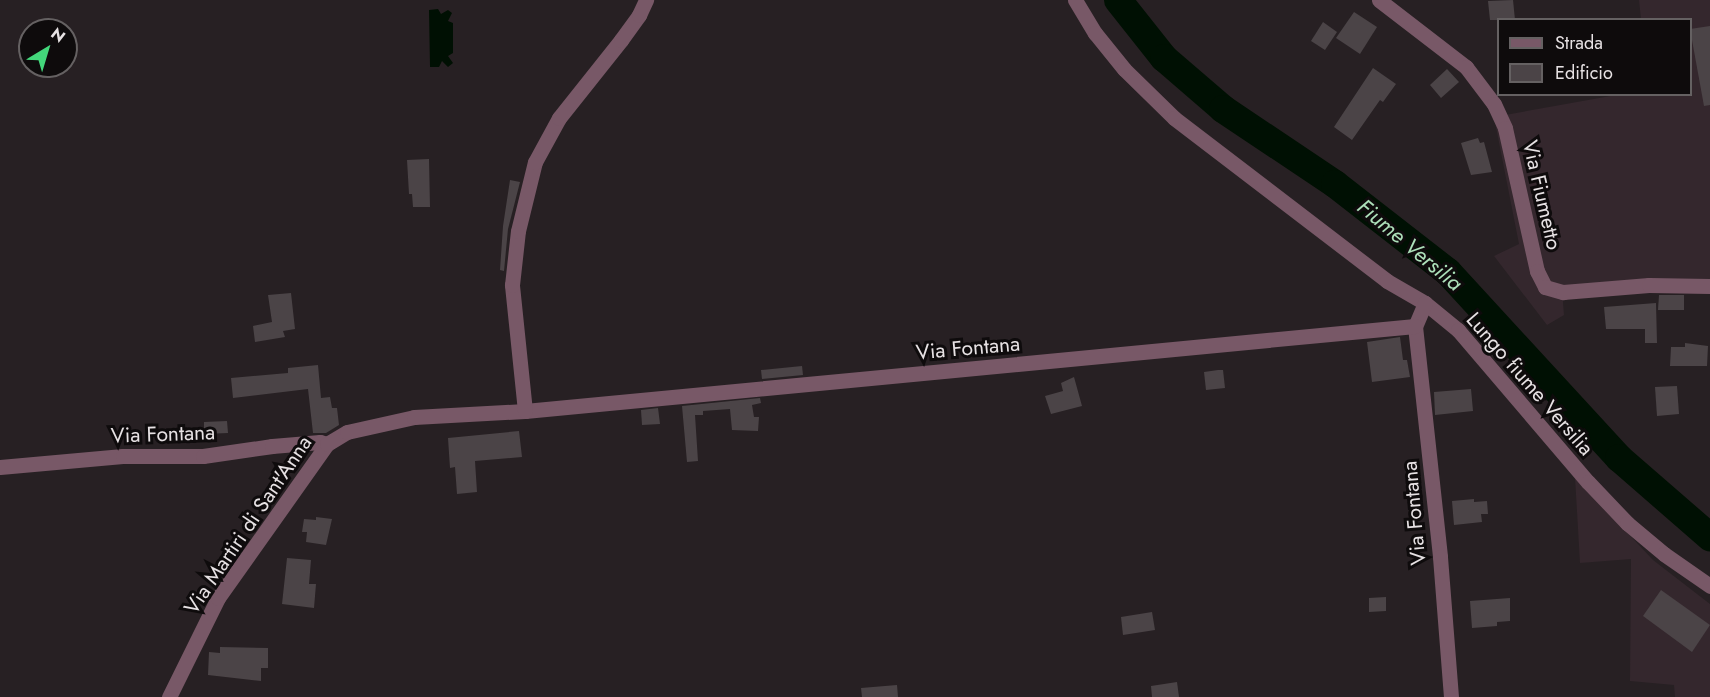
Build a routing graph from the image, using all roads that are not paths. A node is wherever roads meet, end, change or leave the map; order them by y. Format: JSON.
{"nodes":[{"id":1,"x":646,"y":0,"type":"edge"},
{"id":2,"x":1075,"y":0,"type":"edge"},
{"id":3,"x":1379,"y":0,"type":"edge"},
{"id":4,"x":1710,"y":286,"type":"edge"},
{"id":5,"x":1425,"y":303,"type":"junction"},
{"id":6,"x":1415,"y":326,"type":"junction"},
{"id":7,"x":525,"y":411,"type":"junction"},
{"id":8,"x":327,"y":444,"type":"junction"},
{"id":9,"x":0,"y":467,"type":"edge"},
{"id":10,"x":1710,"y":586,"type":"edge"},
{"id":11,"x":169,"y":697,"type":"edge"},
{"id":12,"x":1451,"y":697,"type":"edge"}],
"edges":[{"from":1,"to":7,"type":"street"},
{"from":2,"to":5,"type":"street","name":"Lungo fiume Versilia"},
{"from":3,"to":4,"type":"street","name":"Via Fiumetto"},
{"from":5,"to":6,"type":"street","name":"Via Fontana"},
{"from":5,"to":10,"type":"street","name":"Lungo fiume Versilia"},
{"from":6,"to":7,"type":"street","name":"Via Fontana"},
{"from":6,"to":12,"type":"street","name":"Via Fontana"},
{"from":7,"to":8,"type":"street","name":"Via Martiri di Sant'Anna"},
{"from":8,"to":9,"type":"street","name":"Via Fontana"},
{"from":8,"to":11,"type":"street","name":"Via Martiri di Sant'Anna"}]}
